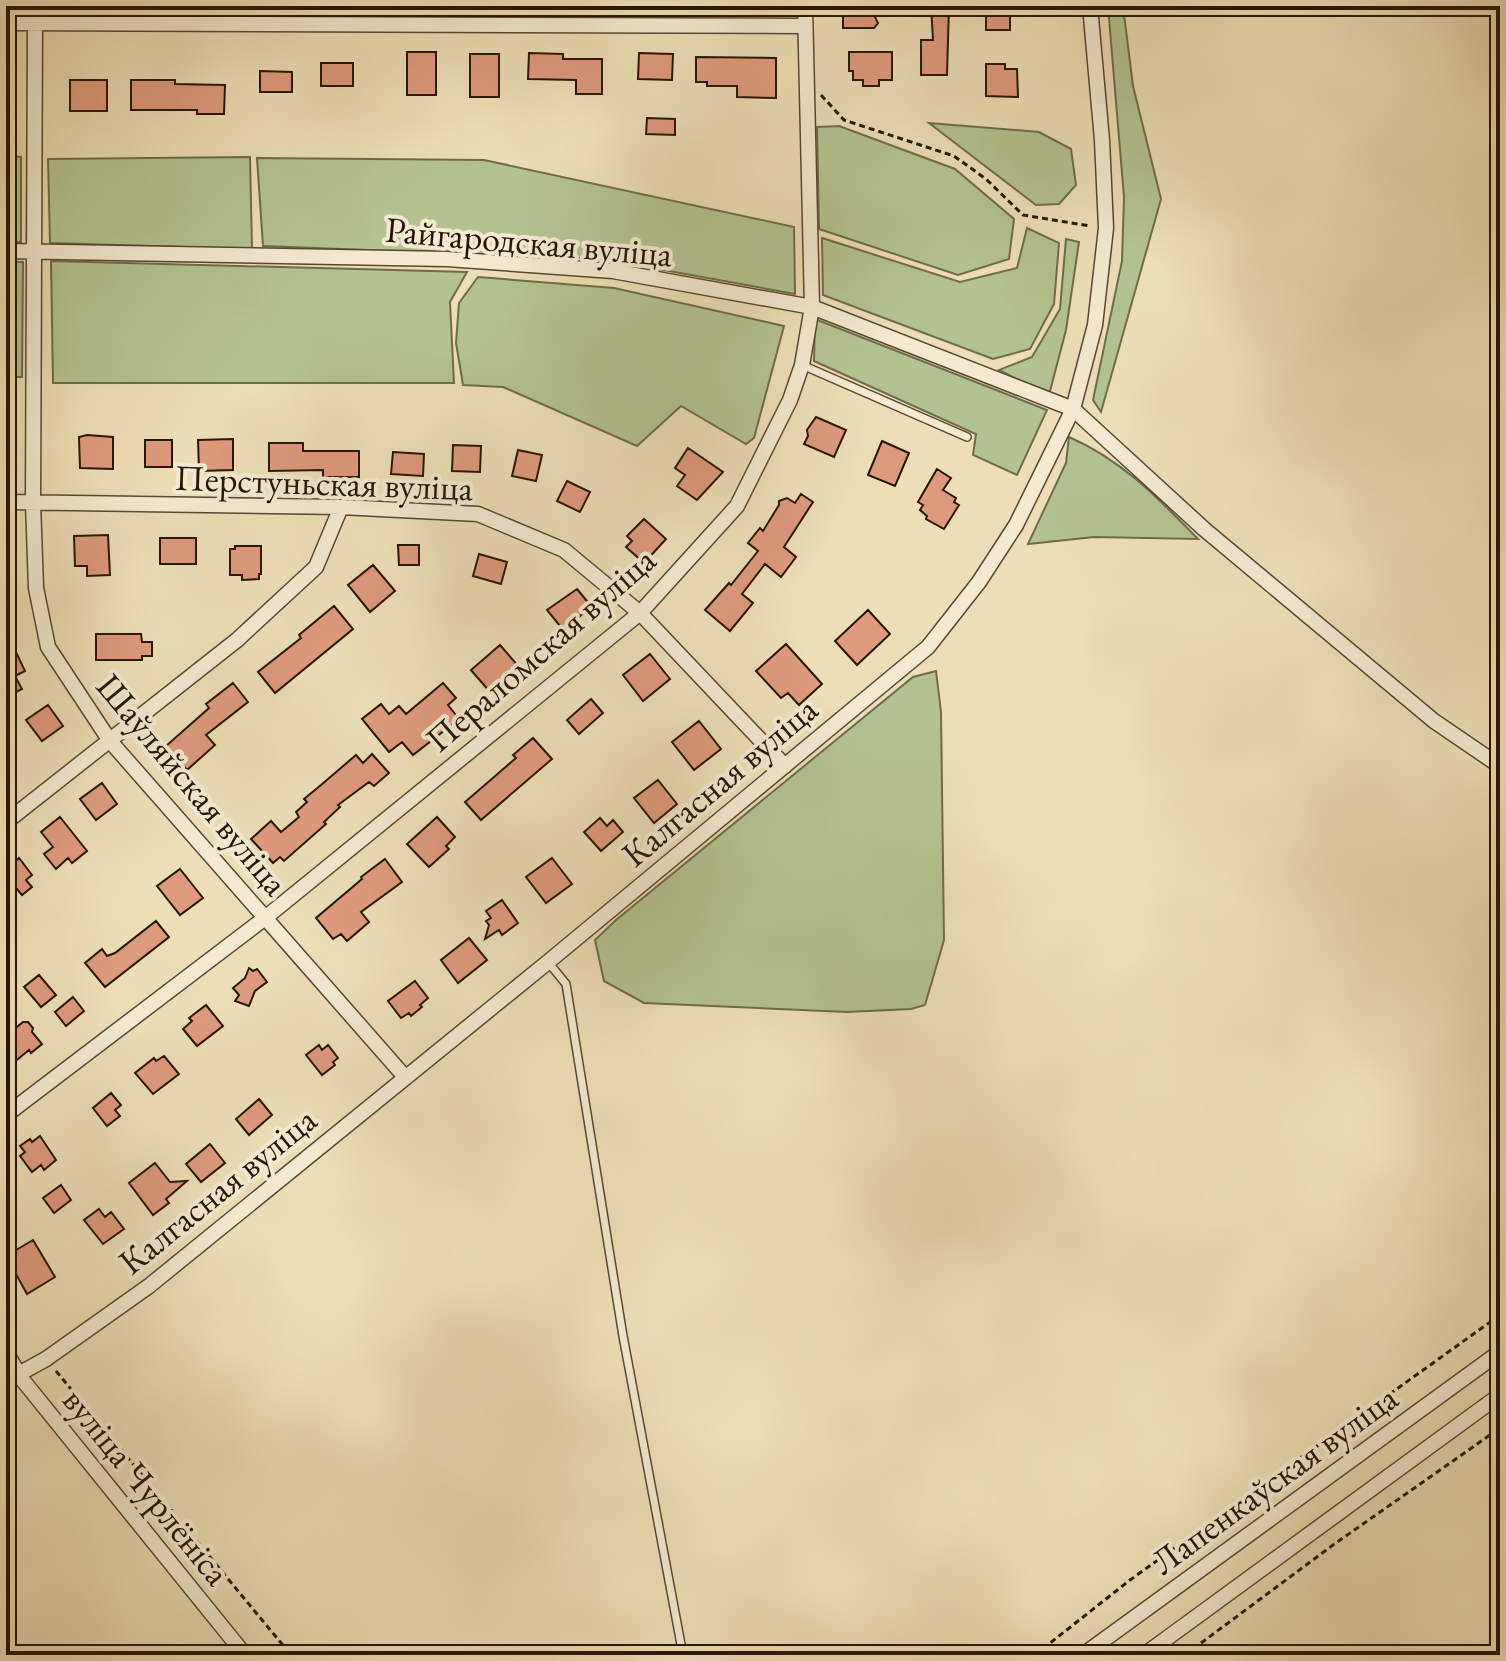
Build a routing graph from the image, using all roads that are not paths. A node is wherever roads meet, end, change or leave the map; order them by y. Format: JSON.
{"nodes":[{"id":1,"x":38,"y":6,"type":"edge"},
{"id":2,"x":805,"y":6,"type":"edge"},
{"id":3,"x":1090,"y":6,"type":"edge"},
{"id":4,"x":6,"y":23,"type":"edge"},
{"id":5,"x":35,"y":23,"type":"junction"},
{"id":6,"x":804,"y":26,"type":"junction"},
{"id":7,"x":6,"y":251,"type":"edge"},
{"id":8,"x":36,"y":251,"type":"junction"},
{"id":9,"x":812,"y":307,"type":"junction"},
{"id":10,"x":802,"y":365,"type":"junction"},
{"id":11,"x":1073,"y":409,"type":"junction"},
{"id":12,"x":967,"y":437,"type":"dead end"},
{"id":13,"x":6,"y":502,"type":"edge"},
{"id":14,"x":33,"y":503,"type":"junction"},
{"id":15,"x":341,"y":507,"type":"junction"},
{"id":16,"x":640,"y":613,"type":"junction"},
{"id":17,"x":110,"y":741,"type":"junction"},
{"id":18,"x":785,"y":766,"type":"junction"},
{"id":19,"x":1500,"y":766,"type":"edge"},
{"id":20,"x":6,"y":822,"type":"edge"},
{"id":21,"x":265,"y":918,"type":"junction"},
{"id":22,"x":548,"y":962,"type":"junction"},
{"id":23,"x":405,"y":1077,"type":"junction"},
{"id":24,"x":6,"y":1115,"type":"edge"},
{"id":25,"x":6,"y":1352,"type":"edge"},
{"id":26,"x":1500,"y":1352,"type":"edge"},
{"id":27,"x":12,"y":1378,"type":"edge"},
{"id":28,"x":1500,"y":1395,"type":"edge"},
{"id":29,"x":245,"y":1655,"type":"edge"},
{"id":30,"x":683,"y":1655,"type":"edge"},
{"id":31,"x":1083,"y":1655,"type":"edge"},
{"id":32,"x":1144,"y":1655,"type":"edge"}],
"edges":[{"from":1,"to":5,"type":"street","name":"Шаўляйская вуліца"},
{"from":2,"to":6,"type":"street","name":"Пераломская вуліца"},
{"from":3,"to":11,"type":"street","name":"Калгасная вуліца"},
{"from":4,"to":5,"type":"street"},
{"from":5,"to":6,"type":"street"},
{"from":5,"to":8,"type":"street","name":"Шаўляйская вуліца"},
{"from":6,"to":9,"type":"street","name":"Пераломская вуліца"},
{"from":7,"to":8,"type":"street","name":"Райгародская вуліца"},
{"from":8,"to":9,"type":"street","name":"Райгародская вуліца"},
{"from":8,"to":14,"type":"street","name":"Шаўляйская вуліца"},
{"from":9,"to":10,"type":"street","name":"Пераломская вуліца"},
{"from":9,"to":11,"type":"street","name":"Райгародская вуліца"},
{"from":10,"to":12,"type":"lane"},
{"from":10,"to":16,"type":"street","name":"Пераломская вуліца"},
{"from":11,"to":18,"type":"street","name":"Калгасная вуліца"},
{"from":11,"to":19,"type":"street","name":"Райгародская вуліца"},
{"from":13,"to":14,"type":"street","name":"Перстуньская вуліца"},
{"from":14,"to":15,"type":"street","name":"Перстуньская вуліца"},
{"from":14,"to":17,"type":"street","name":"Шаўляйская вуліца"},
{"from":15,"to":16,"type":"street","name":"Перстуньская вуліца"},
{"from":15,"to":17,"type":"street"},
{"from":16,"to":18,"type":"street","name":"Перстуньская вуліца"},
{"from":16,"to":21,"type":"street","name":"Пераломская вуліца"},
{"from":17,"to":20,"type":"street"},
{"from":17,"to":21,"type":"street","name":"Шаўляйская вуліца"},
{"from":18,"to":22,"type":"street","name":"Калгасная вуліца"},
{"from":21,"to":23,"type":"street","name":"Шаўляйская вуліца"},
{"from":21,"to":24,"type":"street","name":"Пераломская вуліца"},
{"from":22,"to":23,"type":"street","name":"Калгасная вуліца"},
{"from":22,"to":30,"type":"lane"},
{"from":23,"to":27,"type":"street","name":"Калгасная вуліца"},
{"from":25,"to":27,"type":"street","name":"вуліца Чурлёніса"},
{"from":26,"to":31,"type":"street","name":"Лапенкаўская вуліца"},
{"from":27,"to":29,"type":"street","name":"вуліца Чурлёніса"},
{"from":28,"to":32,"type":"street","name":"Лапенкаўская вуліца"}]}
